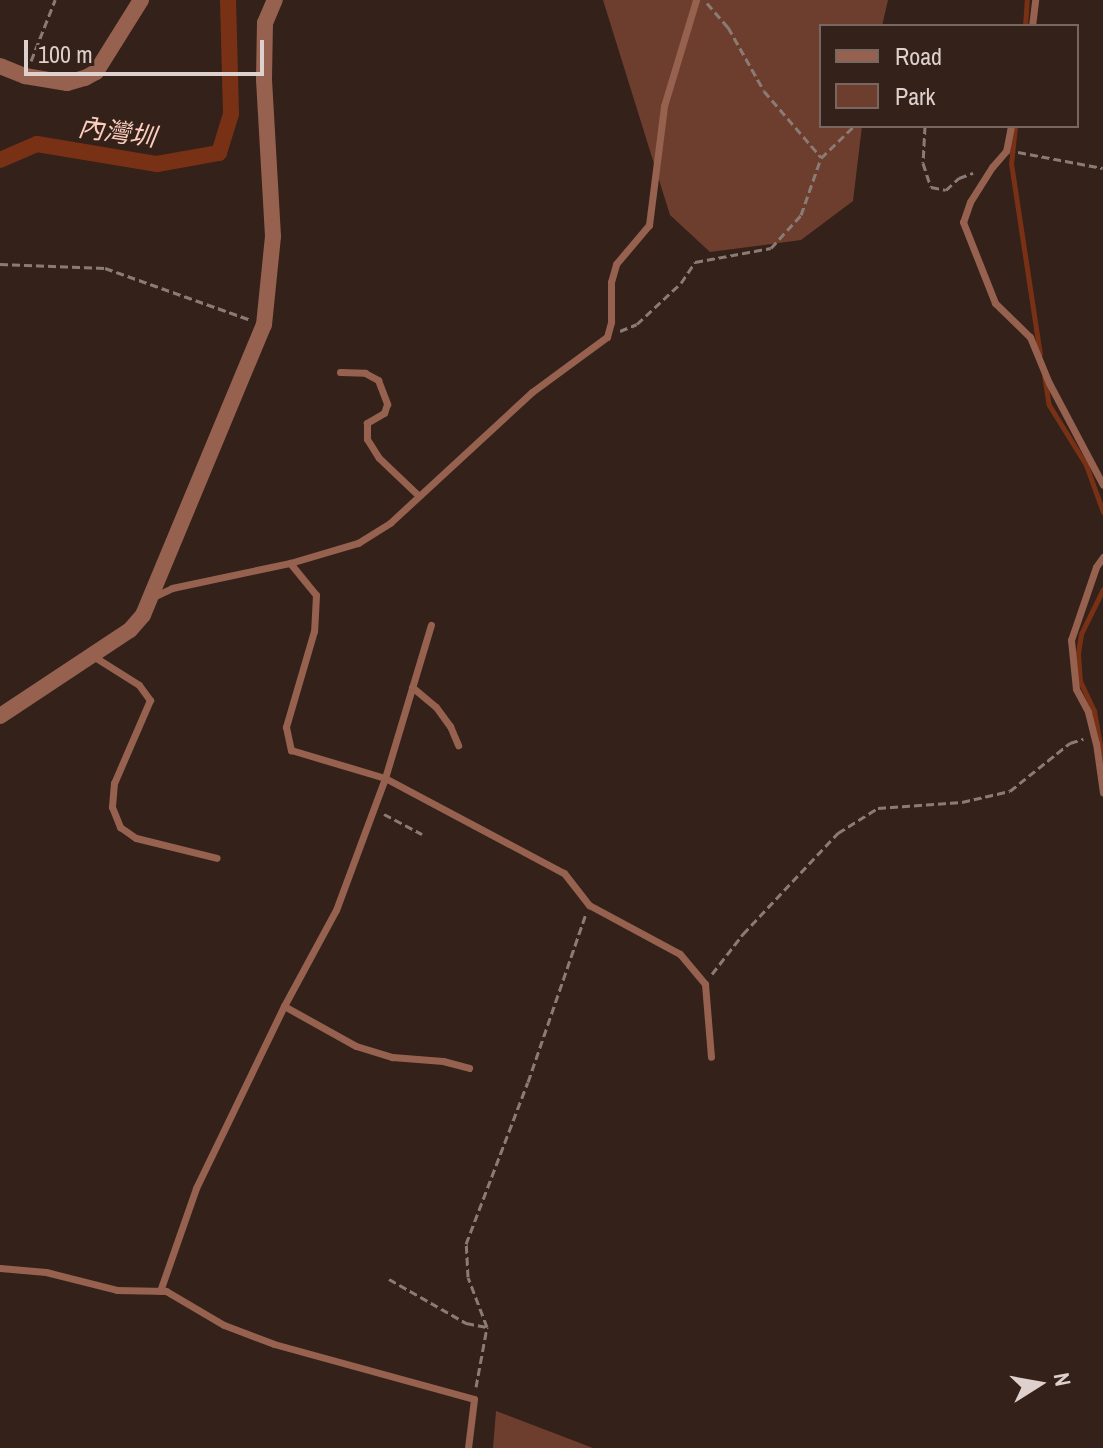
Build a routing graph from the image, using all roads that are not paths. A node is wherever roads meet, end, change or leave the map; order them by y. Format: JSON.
{"nodes":[{"id":1,"x":141,"y":0,"type":"edge"},
{"id":2,"x":275,"y":0,"type":"edge"},
{"id":3,"x":696,"y":0,"type":"edge"},
{"id":4,"x":1035,"y":0,"type":"edge"},
{"id":5,"x":1032,"y":24,"type":"edge"},
{"id":6,"x":0,"y":66,"type":"edge"},
{"id":7,"x":1011,"y":128,"type":"edge"},
{"id":8,"x":340,"y":372,"type":"dead end"},
{"id":9,"x":1103,"y":485,"type":"edge"},
{"id":10,"x":418,"y":495,"type":"junction"},
{"id":11,"x":1103,"y":557,"type":"edge"},
{"id":12,"x":290,"y":563,"type":"junction"},
{"id":13,"x":152,"y":598,"type":"junction"},
{"id":14,"x":431,"y":625,"type":"dead end"},
{"id":15,"x":93,"y":656,"type":"junction"},
{"id":16,"x":412,"y":687,"type":"junction"},
{"id":17,"x":0,"y":716,"type":"edge"},
{"id":18,"x":458,"y":745,"type":"dead end"},
{"id":19,"x":385,"y":778,"type":"junction"},
{"id":20,"x":1103,"y":793,"type":"edge"},
{"id":21,"x":217,"y":858,"type":"dead end"},
{"id":22,"x":284,"y":1006,"type":"junction"},
{"id":23,"x":711,"y":1057,"type":"dead end"},
{"id":24,"x":469,"y":1068,"type":"dead end"},
{"id":25,"x":0,"y":1268,"type":"edge"},
{"id":26,"x":160,"y":1291,"type":"junction"},
{"id":27,"x":468,"y":1448,"type":"edge"}],
"edges":[{"from":1,"to":6,"type":"street"},
{"from":2,"to":13,"type":"street"},
{"from":3,"to":10,"type":"lane"},
{"from":4,"to":5,"type":"lane"},
{"from":7,"to":9,"type":"lane"},
{"from":8,"to":10,"type":"lane"},
{"from":10,"to":12,"type":"lane"},
{"from":11,"to":20,"type":"lane"},
{"from":12,"to":13,"type":"lane"},
{"from":12,"to":19,"type":"lane"},
{"from":13,"to":15,"type":"street"},
{"from":14,"to":16,"type":"lane"},
{"from":15,"to":17,"type":"street"},
{"from":15,"to":21,"type":"lane"},
{"from":16,"to":18,"type":"lane"},
{"from":16,"to":19,"type":"lane"},
{"from":19,"to":22,"type":"lane"},
{"from":19,"to":23,"type":"lane"},
{"from":22,"to":24,"type":"lane"},
{"from":22,"to":26,"type":"lane"},
{"from":25,"to":26,"type":"lane"},
{"from":26,"to":27,"type":"lane"}]}
